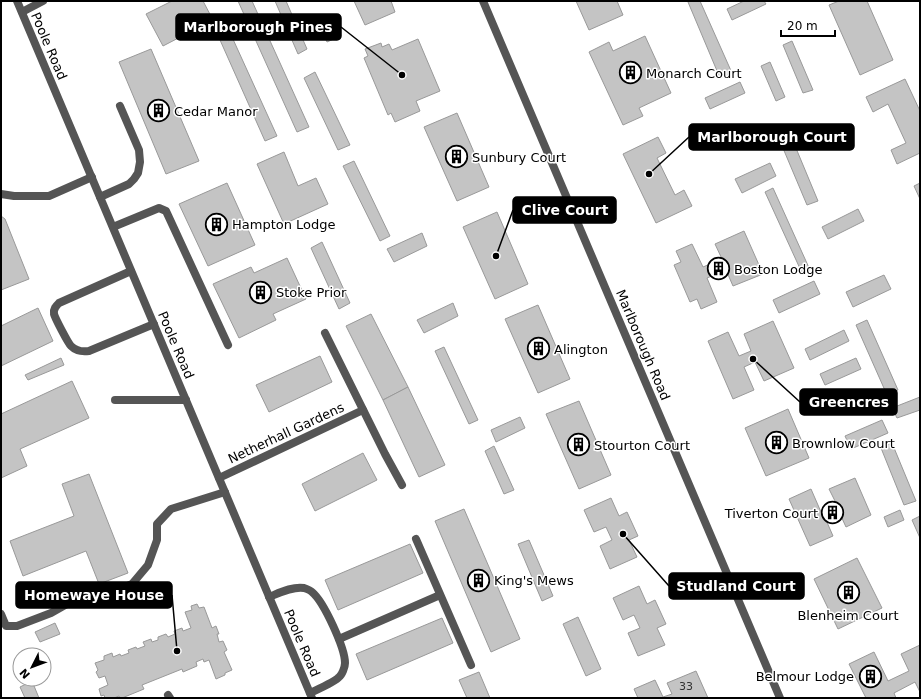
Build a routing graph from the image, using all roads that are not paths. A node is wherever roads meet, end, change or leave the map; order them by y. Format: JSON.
{"nodes":[{"id":1,"x":17,"y":1,"type":"edge"},
{"id":2,"x":43,"y":1,"type":"edge"},
{"id":3,"x":483,"y":1,"type":"edge"},
{"id":4,"x":22,"y":12,"type":"junction"},
{"id":5,"x":120,"y":106,"type":"dead end"},
{"id":6,"x":92,"y":177,"type":"junction"},
{"id":7,"x":1,"y":194,"type":"edge"},
{"id":8,"x":100,"y":197,"type":"junction"},
{"id":9,"x":113,"y":227,"type":"junction"},
{"id":10,"x":132,"y":271,"type":"junction"},
{"id":11,"x":154,"y":324,"type":"junction"},
{"id":12,"x":325,"y":333,"type":"dead end"},
{"id":13,"x":228,"y":345,"type":"dead end"},
{"id":14,"x":115,"y":400,"type":"dead end"},
{"id":15,"x":186,"y":400,"type":"junction"},
{"id":16,"x":363,"y":410,"type":"junction"},
{"id":17,"x":219,"y":478,"type":"junction"},
{"id":18,"x":402,"y":485,"type":"dead end"},
{"id":19,"x":225,"y":492,"type":"junction"},
{"id":20,"x":416,"y":538,"type":"dead end"},
{"id":21,"x":440,"y":595,"type":"junction"},
{"id":22,"x":269,"y":597,"type":"junction"},
{"id":23,"x":1,"y":614,"type":"edge"},
{"id":24,"x":339,"y":639,"type":"junction"},
{"id":25,"x":471,"y":665,"type":"dead end"},
{"id":26,"x":311,"y":696,"type":"edge"},
{"id":27,"x":780,"y":698,"type":"edge"}],
"edges":[{"from":1,"to":4,"type":"street","name":"Poole Road"},
{"from":2,"to":4,"type":"street"},
{"from":3,"to":27,"type":"street","name":"Marlborough Road"},
{"from":4,"to":6,"type":"street","name":"Poole Road"},
{"from":5,"to":8,"type":"street"},
{"from":6,"to":7,"type":"street"},
{"from":6,"to":8,"type":"street","name":"Poole Road"},
{"from":8,"to":9,"type":"street","name":"Poole Road"},
{"from":9,"to":10,"type":"street","name":"Poole Road"},
{"from":9,"to":13,"type":"street"},
{"from":10,"to":11,"type":"street","name":"Poole Road"},
{"from":10,"to":11,"type":"street"},
{"from":11,"to":15,"type":"street","name":"Poole Road"},
{"from":12,"to":16,"type":"street","name":"Netherhall Gardens"},
{"from":14,"to":15,"type":"street"},
{"from":15,"to":17,"type":"street","name":"Poole Road"},
{"from":16,"to":17,"type":"street","name":"Netherhall Gardens"},
{"from":16,"to":18,"type":"street","name":"Netherhall Gardens"},
{"from":17,"to":19,"type":"street","name":"Poole Road"},
{"from":19,"to":22,"type":"street","name":"Poole Road"},
{"from":19,"to":23,"type":"street"},
{"from":20,"to":21,"type":"street"},
{"from":21,"to":24,"type":"street"},
{"from":21,"to":25,"type":"street"},
{"from":22,"to":24,"type":"street"},
{"from":22,"to":26,"type":"street","name":"Poole Road"},
{"from":24,"to":26,"type":"street"}]}
